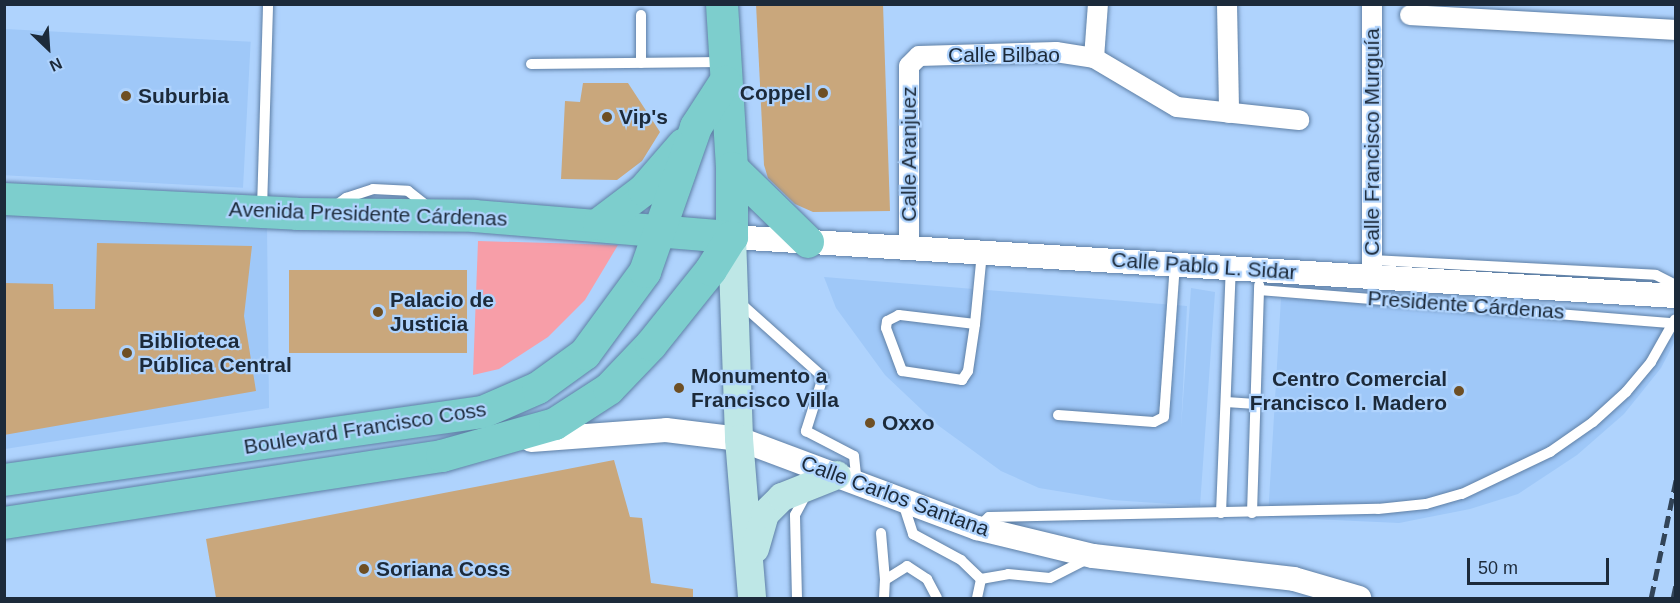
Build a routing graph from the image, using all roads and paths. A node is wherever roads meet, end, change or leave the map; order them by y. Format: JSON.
{"nodes":[{"id":1,"x":268,"y":4,"type":"edge"},
{"id":2,"x":722,"y":4,"type":"edge"},
{"id":3,"x":1098,"y":4,"type":"edge"},
{"id":4,"x":1227,"y":4,"type":"edge"},
{"id":5,"x":1372,"y":4,"type":"edge"},
{"id":6,"x":1466,"y":11,"type":"edge"},
{"id":7,"x":641,"y":15,"type":"dead end"},
{"id":8,"x":1410,"y":15,"type":"dead end"},
{"id":9,"x":1676,"y":30,"type":"edge"},
{"id":10,"x":1094,"y":58,"type":"junction"},
{"id":11,"x":911,"y":61,"type":"joint"},
{"id":12,"x":641,"y":63,"type":"junction"},
{"id":13,"x":531,"y":64,"type":"dead end"},
{"id":14,"x":724,"y":72,"type":"junction"},
{"id":15,"x":1229,"y":113,"type":"junction"},
{"id":16,"x":1299,"y":120,"type":"dead end"},
{"id":17,"x":696,"y":127,"type":"junction"},
{"id":18,"x":732,"y":168,"type":"junction"},
{"id":19,"x":4,"y":199,"type":"edge"},
{"id":20,"x":262,"y":212,"type":"junction"},
{"id":21,"x":599,"y":224,"type":"junction"},
{"id":22,"x":660,"y":232,"type":"junction"},
{"id":23,"x":732,"y":237,"type":"junction"},
{"id":24,"x":808,"y":242,"type":"junction"},
{"id":25,"x":909,"y":248,"type":"junction"},
{"id":26,"x":982,"y":252,"type":"junction"},
{"id":27,"x":1175,"y":264,"type":"junction"},
{"id":28,"x":1231,"y":268,"type":"junction"},
{"id":29,"x":1372,"y":270,"type":"junction"},
{"id":30,"x":1259,"y":280,"type":"junction"},
{"id":31,"x":1674,"y":288,"type":"edge"},
{"id":32,"x":734,"y":297,"type":"junction"},
{"id":33,"x":1675,"y":320,"type":"edge"},
{"id":34,"x":975,"y":324,"type":"junction"},
{"id":35,"x":1226,"y":402,"type":"junction"},
{"id":36,"x":1256,"y":404,"type":"junction"},
{"id":37,"x":1058,"y":415,"type":"dead end"},
{"id":38,"x":340,"y":432,"type":"junction"},
{"id":39,"x":739,"y":439,"type":"junction"},
{"id":40,"x":501,"y":442,"type":"junction"},
{"id":41,"x":156,"y":461,"type":"junction"},
{"id":42,"x":4,"y":480,"type":"edge"},
{"id":43,"x":836,"y":481,"type":"junction"},
{"id":44,"x":170,"y":496,"type":"junction"},
{"id":45,"x":903,"y":503,"type":"junction"},
{"id":46,"x":65,"y":513,"type":"junction"},
{"id":47,"x":1221,"y":513,"type":"junction"},
{"id":48,"x":1252,"y":513,"type":"junction"},
{"id":49,"x":4,"y":523,"type":"edge"},
{"id":50,"x":977,"y":528,"type":"junction"},
{"id":51,"x":881,"y":533,"type":"dead end"},
{"id":52,"x":1093,"y":556,"type":"junction"},
{"id":53,"x":750,"y":569,"type":"junction"},
{"id":54,"x":981,"y":579,"type":"junction"},
{"id":55,"x":885,"y":580,"type":"junction"},
{"id":56,"x":752,"y":598,"type":"edge"},
{"id":57,"x":797,"y":598,"type":"edge"},
{"id":58,"x":884,"y":598,"type":"edge"},
{"id":59,"x":937,"y":598,"type":"edge"},
{"id":60,"x":977,"y":598,"type":"edge"},
{"id":61,"x":1359,"y":598,"type":"edge"}],
"edges":[{"from":1,"to":20,"type":"lane"},
{"from":2,"to":14,"type":"main road"},
{"from":3,"to":10,"type":"street"},
{"from":4,"to":15,"type":"street"},
{"from":5,"to":29,"type":"street","name":"Calle Francisco Murguía"},
{"from":6,"to":8,"type":"street"},
{"from":6,"to":9,"type":"street"},
{"from":7,"to":12,"type":"lane"},
{"from":10,"to":11,"type":"street","name":"Calle Bilbao"},
{"from":10,"to":15,"type":"street","name":"Calle Bilbao"},
{"from":11,"to":25,"type":"street","name":"Calle Aranjuez"},
{"from":12,"to":13,"type":"lane"},
{"from":12,"to":14,"type":"lane"},
{"from":14,"to":17,"type":"main road","name":"Boulevard Francisco Coss"},
{"from":14,"to":18,"type":"main road"},
{"from":15,"to":16,"type":"street","name":"Calle Bilbao"},
{"from":17,"to":21,"type":"main road"},
{"from":17,"to":22,"type":"main road","name":"Boulevard Francisco Coss"},
{"from":18,"to":23,"type":"main road"},
{"from":18,"to":24,"type":"main road"},
{"from":19,"to":20,"type":"main road","name":"Avenida Presidente Cárdenas"},
{"from":20,"to":21,"type":"main road","name":"Avenida Presidente Cárdenas"},
{"from":21,"to":22,"type":"main road","name":"Avenida Presidente Cárdenas"},
{"from":22,"to":23,"type":"main road","name":"Avenida Presidente Cárdenas"},
{"from":22,"to":38,"type":"main road","name":"Boulevard Francisco Coss"},
{"from":23,"to":24,"type":"street","name":"Calle Pablo L. Sidar"},
{"from":23,"to":32,"type":"main road"},
{"from":23,"to":40,"type":"main road","name":"Boulevard Francisco Coss"},
{"from":24,"to":25,"type":"street","name":"Calle Pablo L. Sidar"},
{"from":25,"to":26,"type":"street","name":"Calle Pablo L. Sidar"},
{"from":26,"to":27,"type":"street","name":"Calle Pablo L. Sidar"},
{"from":26,"to":34,"type":"lane"},
{"from":27,"to":28,"type":"street","name":"Calle Pablo L. Sidar"},
{"from":27,"to":37,"type":"lane"},
{"from":28,"to":30,"type":"street","name":"Calle Pablo L. Sidar"},
{"from":28,"to":35,"type":"lane"},
{"from":29,"to":30,"type":"street","name":"Calle Pablo L. Sidar"},
{"from":29,"to":31,"type":"street","name":"Calle Pablo L. Sidar"},
{"from":30,"to":33,"type":"lane","name":"Presidente Cárdenas"},
{"from":30,"to":36,"type":"lane"},
{"from":32,"to":39,"type":"main road"},
{"from":32,"to":43,"type":"lane"},
{"from":33,"to":48,"type":"lane","name":"Presidente Cárdenas"},
{"from":34,"to":34,"type":"lane"},
{"from":35,"to":36,"type":"lane"},
{"from":35,"to":47,"type":"lane"},
{"from":36,"to":48,"type":"lane"},
{"from":38,"to":41,"type":"main road","name":"Boulevard Francisco Coss"},
{"from":38,"to":44,"type":"main road"},
{"from":39,"to":40,"type":"street","name":"Calle Carlos Santana"},
{"from":39,"to":43,"type":"street","name":"Calle Carlos Santana"},
{"from":39,"to":53,"type":"main road"},
{"from":40,"to":44,"type":"main road","name":"Boulevard Francisco Coss"},
{"from":41,"to":42,"type":"main road","name":"Boulevard Francisco Coss"},
{"from":41,"to":46,"type":"main road"},
{"from":43,"to":45,"type":"street","name":"Calle Carlos Santana"},
{"from":43,"to":53,"type":"main road"},
{"from":43,"to":57,"type":"lane"},
{"from":44,"to":46,"type":"main road","name":"Boulevard Francisco Coss"},
{"from":45,"to":50,"type":"street","name":"Calle Carlos Santana"},
{"from":45,"to":54,"type":"lane"},
{"from":46,"to":49,"type":"main road","name":"Boulevard Francisco Coss"},
{"from":47,"to":48,"type":"lane","name":"Presidente Cárdenas"},
{"from":47,"to":50,"type":"lane","name":"Presidente Cárdenas"},
{"from":50,"to":52,"type":"street","name":"Calle Carlos Santana"},
{"from":51,"to":55,"type":"lane"},
{"from":52,"to":54,"type":"lane"},
{"from":52,"to":61,"type":"street","name":"Calle Carlos Santana"},
{"from":53,"to":56,"type":"main road"},
{"from":54,"to":60,"type":"lane"},
{"from":55,"to":58,"type":"lane"},
{"from":55,"to":59,"type":"lane"}]}
